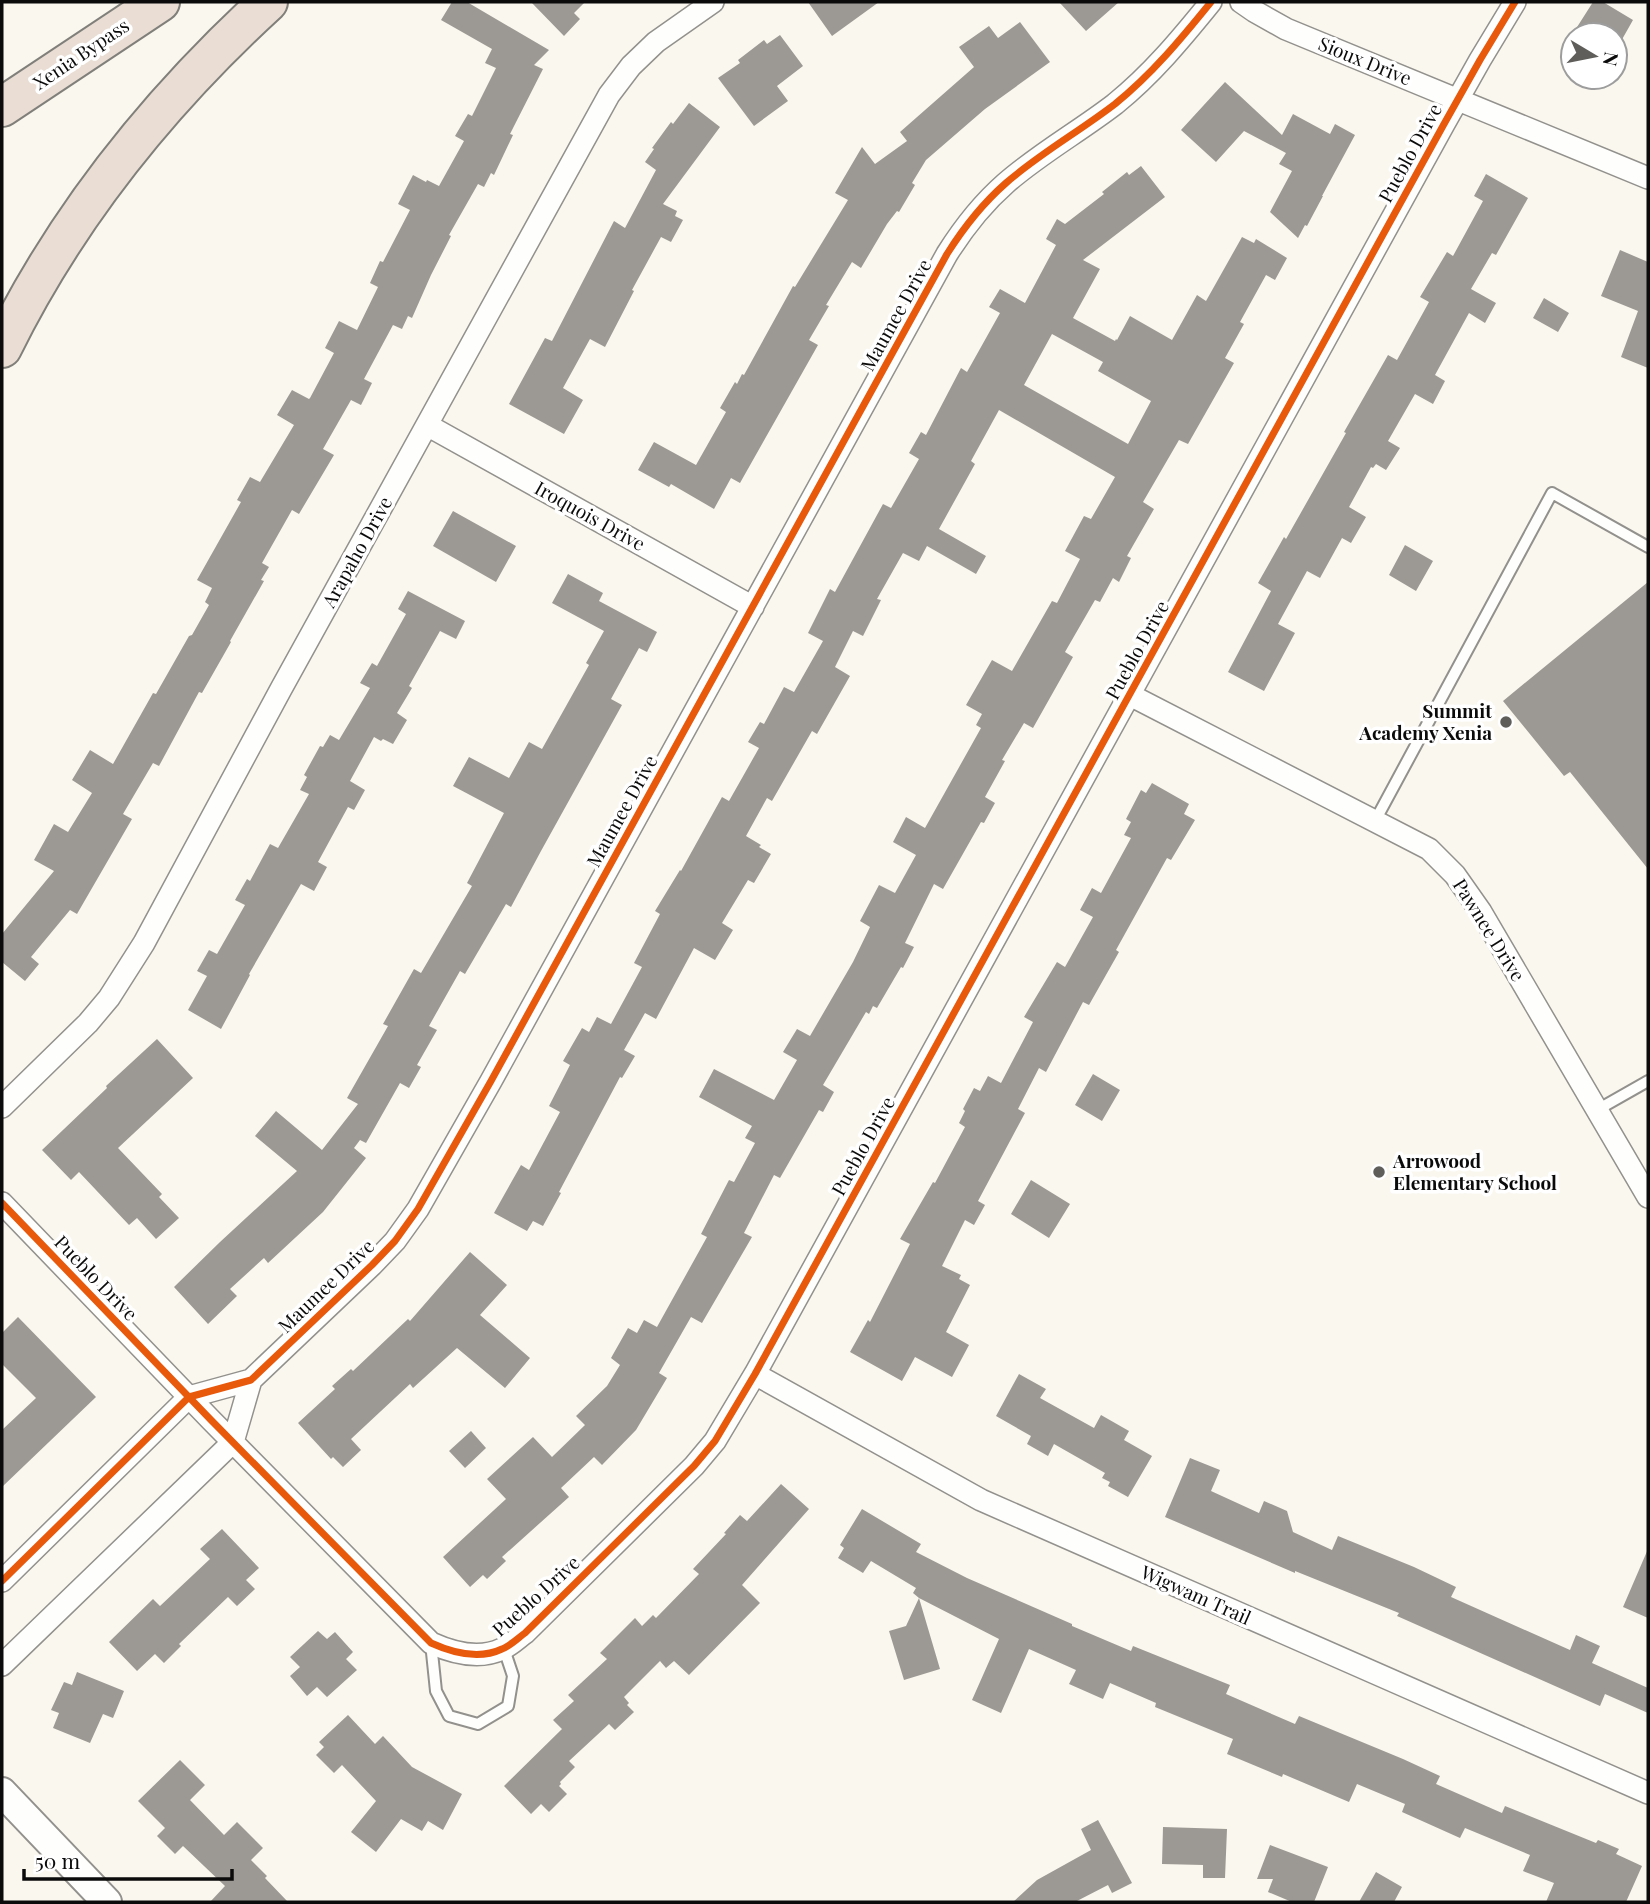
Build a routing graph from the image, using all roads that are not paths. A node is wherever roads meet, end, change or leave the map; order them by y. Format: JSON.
{"nodes":[{"id":1,"x":160,"y":2,"type":"edge"},
{"id":2,"x":268,"y":2,"type":"edge"},
{"id":3,"x":713,"y":2,"type":"edge"},
{"id":4,"x":1211,"y":2,"type":"edge"},
{"id":5,"x":1241,"y":2,"type":"edge"},
{"id":6,"x":1515,"y":2,"type":"edge"},
{"id":7,"x":1458,"y":99,"type":"junction"},
{"id":8,"x":2,"y":107,"type":"edge"},
{"id":9,"x":1648,"y":178,"type":"edge"},
{"id":10,"x":2,"y":348,"type":"edge"},
{"id":11,"x":427,"y":425,"type":"junction"},
{"id":12,"x":1648,"y":547,"type":"edge"},
{"id":13,"x":753,"y":607,"type":"junction"},
{"id":14,"x":1130,"y":695,"type":"junction"},
{"id":15,"x":1375,"y":821,"type":"junction"},
{"id":16,"x":1648,"y":1081,"type":"edge"},
{"id":17,"x":2,"y":1107,"type":"edge"},
{"id":18,"x":1597,"y":1110,"type":"junction"},
{"id":19,"x":1648,"y":1197,"type":"edge"},
{"id":20,"x":2,"y":1203,"type":"edge"},
{"id":21,"x":755,"y":1374,"type":"junction"},
{"id":22,"x":251,"y":1380,"type":"junction"},
{"id":23,"x":189,"y":1397,"type":"junction"},
{"id":24,"x":233,"y":1442,"type":"junction"},
{"id":25,"x":2,"y":1581,"type":"edge"},
{"id":26,"x":431,"y":1643,"type":"junction"},
{"id":27,"x":504,"y":1648,"type":"junction"},
{"id":28,"x":2,"y":1665,"type":"edge"},
{"id":29,"x":2,"y":1792,"type":"edge"},
{"id":30,"x":1648,"y":1793,"type":"edge"},
{"id":31,"x":107,"y":1902,"type":"edge"}],
"edges":[{"from":1,"to":8,"type":"highway","name":"Xenia Bypass"},
{"from":2,"to":10,"type":"highway"},
{"from":3,"to":11,"type":"street","name":"Arapaho Drive"},
{"from":4,"to":13,"type":"street","name":"Maumee Drive"},
{"from":5,"to":7,"type":"street","name":"Sioux Drive"},
{"from":6,"to":7,"type":"street","name":"Pueblo Drive"},
{"from":7,"to":9,"type":"street","name":"Sioux Drive"},
{"from":7,"to":14,"type":"street","name":"Pueblo Drive"},
{"from":11,"to":13,"type":"street","name":"Iroquois Drive"},
{"from":11,"to":17,"type":"street","name":"Arapaho Drive"},
{"from":12,"to":15,"type":"lane"},
{"from":13,"to":22,"type":"street","name":"Maumee Drive"},
{"from":14,"to":15,"type":"street","name":"Pawnee Drive"},
{"from":14,"to":21,"type":"street","name":"Pueblo Drive"},
{"from":15,"to":18,"type":"street","name":"Pawnee Drive"},
{"from":16,"to":18,"type":"lane"},
{"from":18,"to":19,"type":"street","name":"Pawnee Drive"},
{"from":20,"to":23,"type":"street","name":"Pueblo Drive"},
{"from":21,"to":27,"type":"street","name":"Pueblo Drive"},
{"from":21,"to":30,"type":"street","name":"Wigwam Trail"},
{"from":22,"to":23,"type":"street","name":"Maumee Drive"},
{"from":22,"to":24,"type":"street"},
{"from":23,"to":24,"type":"street","name":"Pueblo Drive"},
{"from":23,"to":25,"type":"street","name":"Maumee Drive"},
{"from":24,"to":26,"type":"street","name":"Pueblo Drive"},
{"from":24,"to":28,"type":"street"},
{"from":26,"to":27,"type":"street","name":"Pueblo Drive"},
{"from":26,"to":27,"type":"lane"},
{"from":29,"to":31,"type":"street"}]}
